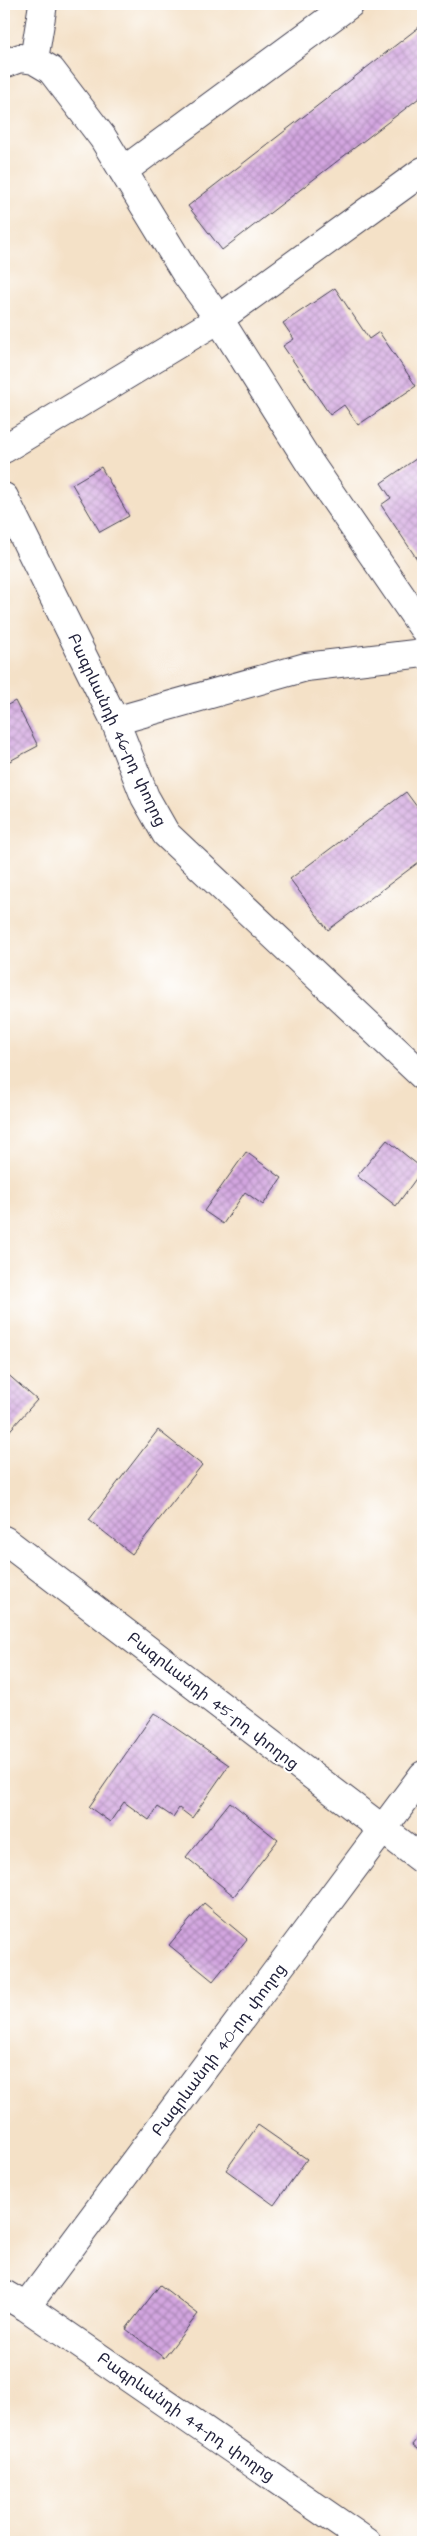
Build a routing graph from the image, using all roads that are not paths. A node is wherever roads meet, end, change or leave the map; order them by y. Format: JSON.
{"nodes":[{"id":1,"x":43,"y":4,"type":"edge"},
{"id":2,"x":350,"y":4,"type":"edge"},
{"id":3,"x":34,"y":60,"type":"junction"},
{"id":4,"x":4,"y":64,"type":"edge"},
{"id":5,"x":123,"y":171,"type":"junction"},
{"id":6,"x":423,"y":171,"type":"edge"},
{"id":7,"x":219,"y":319,"type":"junction"},
{"id":8,"x":4,"y":448,"type":"edge"},
{"id":9,"x":4,"y":497,"type":"edge"},
{"id":10,"x":423,"y":628,"type":"edge"},
{"id":11,"x":423,"y":653,"type":"edge"},
{"id":12,"x":115,"y":721,"type":"junction"},
{"id":13,"x":423,"y":1076,"type":"edge"},
{"id":14,"x":4,"y":1540,"type":"edge"},
{"id":15,"x":423,"y":1775,"type":"edge"},
{"id":16,"x":383,"y":1832,"type":"junction"},
{"id":17,"x":423,"y":1860,"type":"edge"},
{"id":18,"x":11,"y":2302,"type":"edge"},
{"id":19,"x":368,"y":2542,"type":"edge"}],
"edges":[{"from":1,"to":3,"type":"street"},
{"from":2,"to":5,"type":"street"},
{"from":3,"to":4,"type":"street"},
{"from":3,"to":5,"type":"street"},
{"from":5,"to":7,"type":"street"},
{"from":6,"to":7,"type":"street"},
{"from":7,"to":8,"type":"street"},
{"from":7,"to":10,"type":"street"},
{"from":9,"to":12,"type":"street","name":"Բագրևանդի 46-րդ փողոց"},
{"from":11,"to":12,"type":"street"},
{"from":12,"to":13,"type":"street","name":"Բագրևանդի 46-րդ փողոց"},
{"from":14,"to":16,"type":"street","name":"Բագրևանդի 45-րդ փողոց"},
{"from":15,"to":16,"type":"street","name":"Բագրևանդի 40-րդ փողոց"},
{"from":16,"to":17,"type":"street","name":"Բագրևանդի 45-րդ փողոց"},
{"from":16,"to":18,"type":"street","name":"Բագրևանդի 40-րդ փողոց"},
{"from":18,"to":19,"type":"street","name":"Բագրևանդի 44-րդ փողոց"}]}
